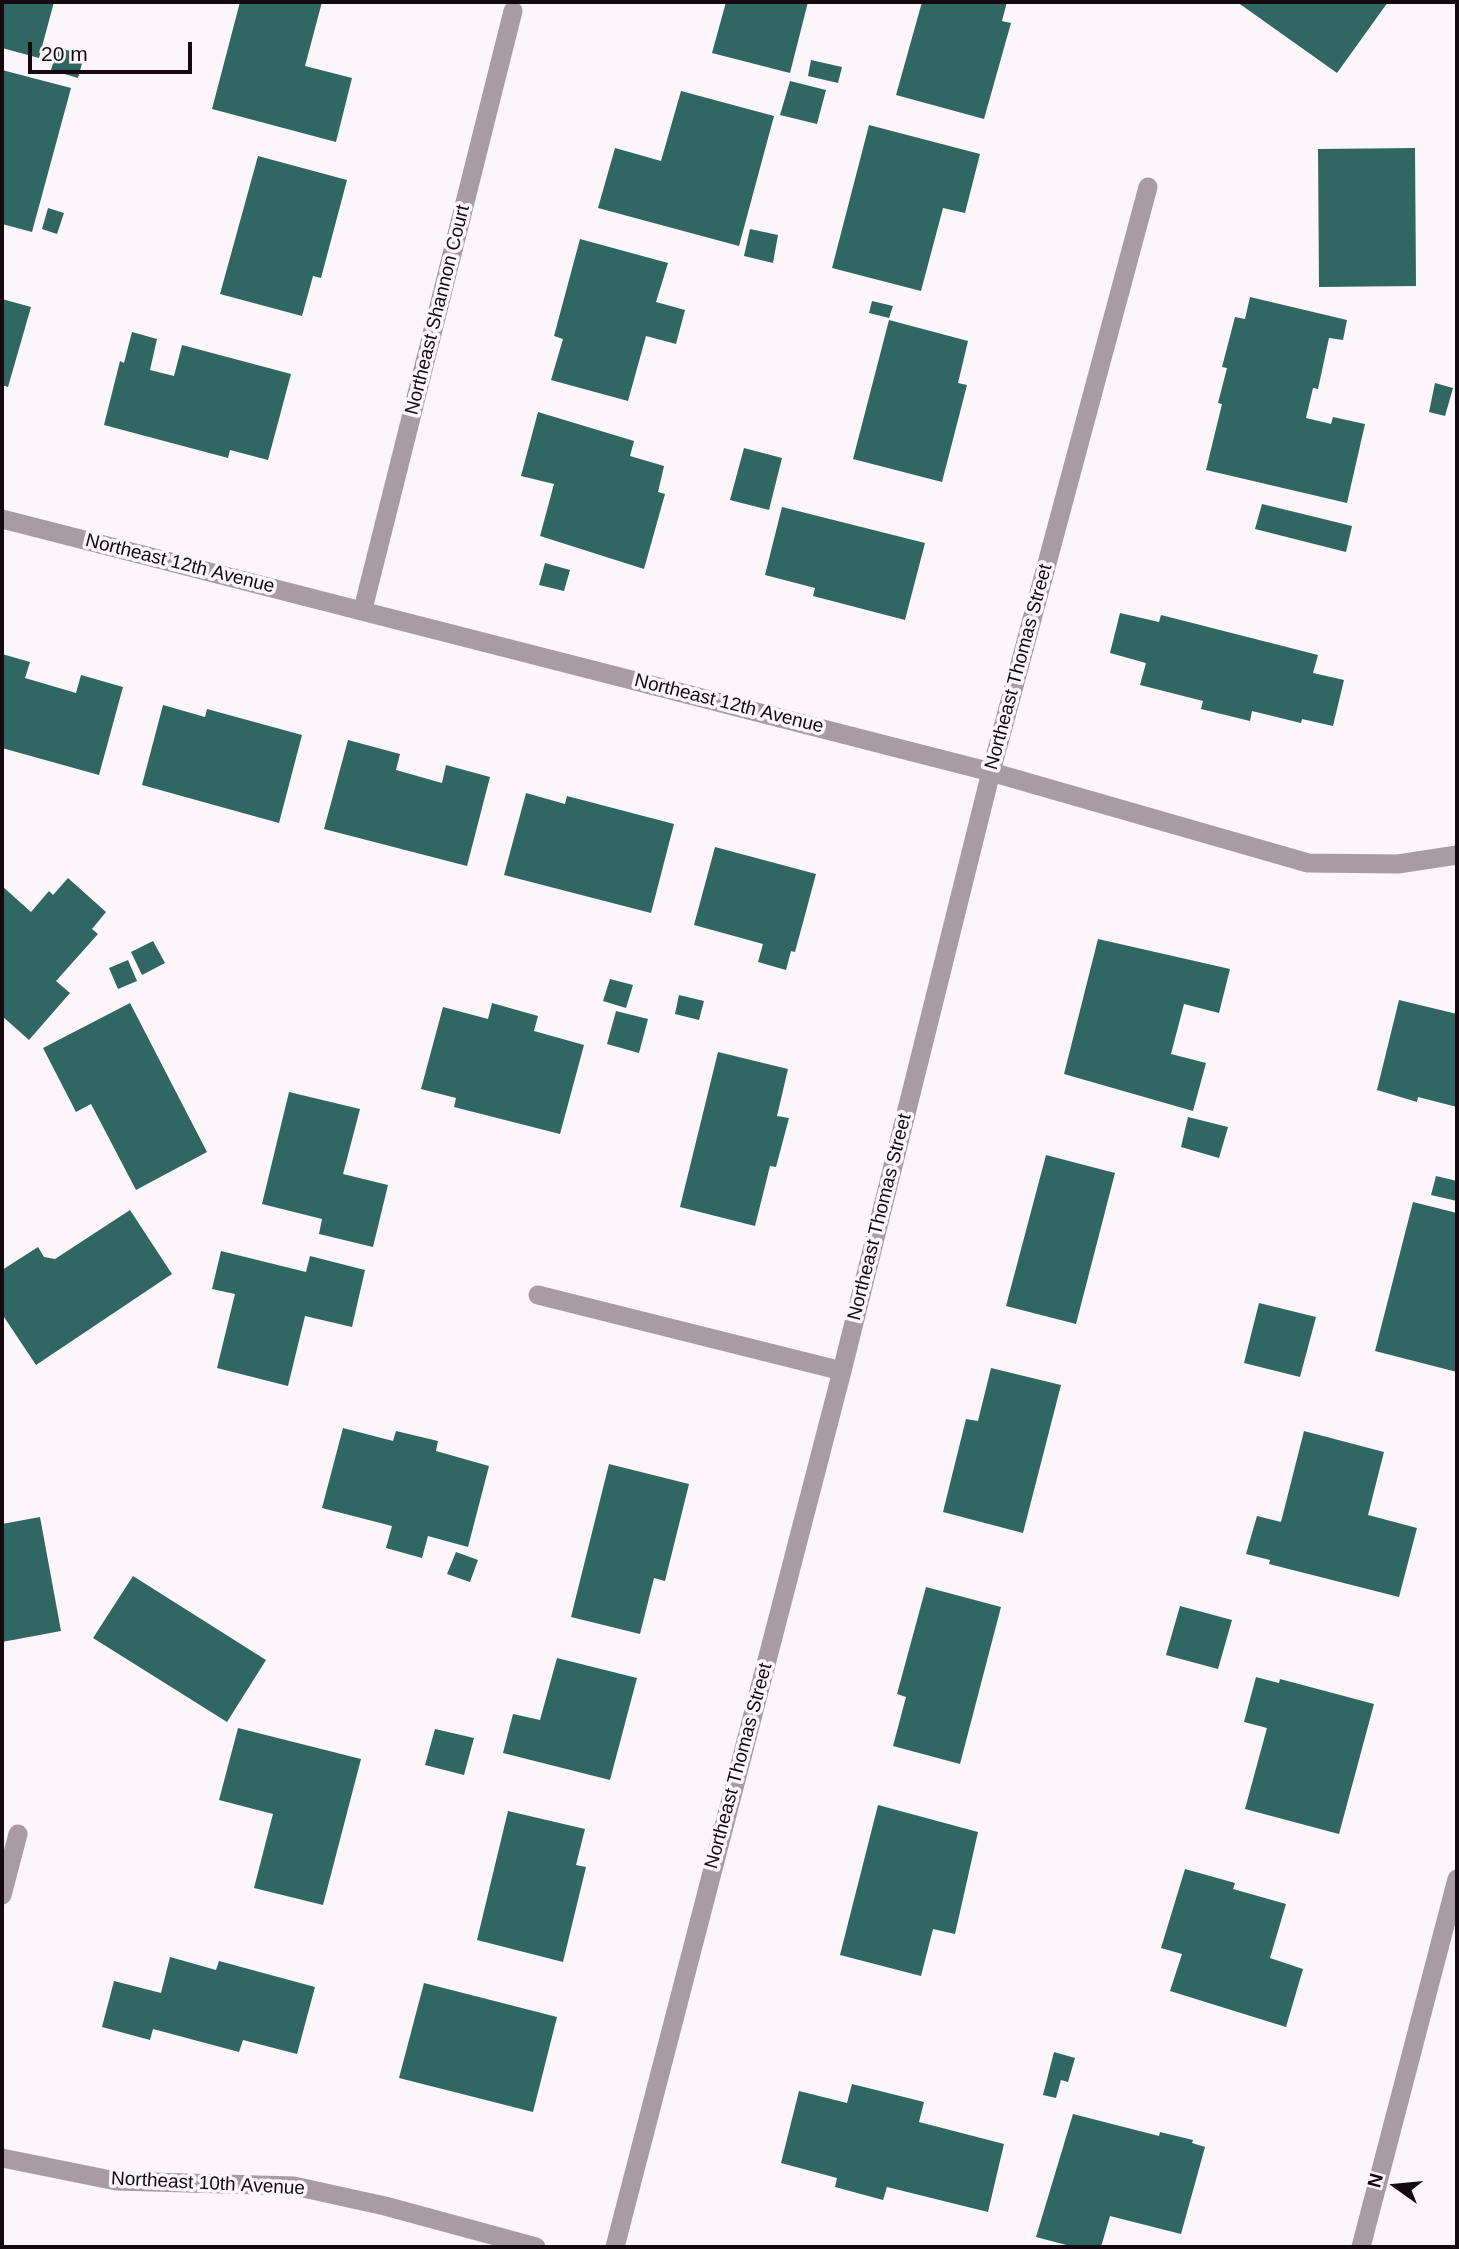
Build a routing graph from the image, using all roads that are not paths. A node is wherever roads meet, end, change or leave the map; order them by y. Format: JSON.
{"nodes":[{"id":1,"x":513,"y":11,"type":"dead end"},
{"id":2,"x":1148,"y":187,"type":"dead end"},
{"id":3,"x":2,"y":519,"type":"edge"},
{"id":4,"x":363,"y":610,"type":"junction"},
{"id":5,"x":991,"y":772,"type":"junction"},
{"id":6,"x":1457,"y":855,"type":"edge"},
{"id":7,"x":538,"y":1295,"type":"dead end"},
{"id":8,"x":842,"y":1371,"type":"junction"},
{"id":9,"x":18,"y":1834,"type":"dead end"},
{"id":10,"x":1457,"y":1879,"type":"edge"},
{"id":11,"x":2,"y":1895,"type":"edge"},
{"id":12,"x":2,"y":2158,"type":"edge"},
{"id":13,"x":536,"y":2247,"type":"edge"},
{"id":14,"x":615,"y":2247,"type":"edge"},
{"id":15,"x":1361,"y":2247,"type":"edge"}],
"edges":[{"from":1,"to":4,"type":"street","name":"Northeast Shannon Court"},
{"from":2,"to":5,"type":"street","name":"Northeast Thomas Street"},
{"from":3,"to":4,"type":"street","name":"Northeast 12th Avenue"},
{"from":4,"to":5,"type":"street","name":"Northeast 12th Avenue"},
{"from":5,"to":6,"type":"street","name":"Northeast 12th Avenue"},
{"from":5,"to":8,"type":"street","name":"Northeast Thomas Street"},
{"from":7,"to":8,"type":"street"},
{"from":8,"to":14,"type":"street","name":"Northeast Thomas Street"},
{"from":9,"to":11,"type":"street"},
{"from":10,"to":15,"type":"street"},
{"from":12,"to":13,"type":"street","name":"Northeast 10th Avenue"}]}
